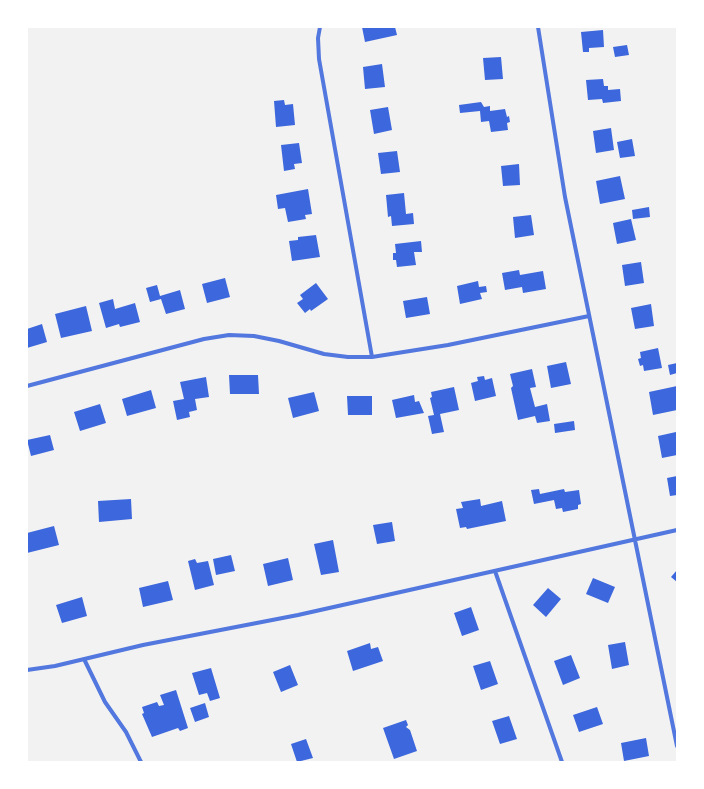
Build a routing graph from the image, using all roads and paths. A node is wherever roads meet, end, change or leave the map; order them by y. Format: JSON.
{"nodes":[{"id":1,"x":320,"y":27,"type":"edge"},
{"id":2,"x":538,"y":27,"type":"edge"},
{"id":3,"x":589,"y":316,"type":"junction"},
{"id":4,"x":372,"y":356,"type":"junction"},
{"id":5,"x":27,"y":386,"type":"edge"},
{"id":6,"x":677,"y":530,"type":"edge"},
{"id":7,"x":635,"y":539,"type":"junction"},
{"id":8,"x":495,"y":571,"type":"junction"},
{"id":9,"x":84,"y":659,"type":"junction"},
{"id":10,"x":27,"y":670,"type":"edge"},
{"id":11,"x":677,"y":746,"type":"edge"},
{"id":12,"x":141,"y":762,"type":"edge"},
{"id":13,"x":562,"y":762,"type":"edge"}],
"edges":[{"from":1,"to":4,"type":"street"},
{"from":2,"to":3,"type":"street"},
{"from":3,"to":4,"type":"street"},
{"from":3,"to":7,"type":"street"},
{"from":4,"to":5,"type":"street"},
{"from":6,"to":7,"type":"street"},
{"from":7,"to":8,"type":"street"},
{"from":7,"to":11,"type":"street"},
{"from":8,"to":9,"type":"street"},
{"from":8,"to":13,"type":"street"},
{"from":9,"to":10,"type":"street"},
{"from":9,"to":12,"type":"street"}]}
